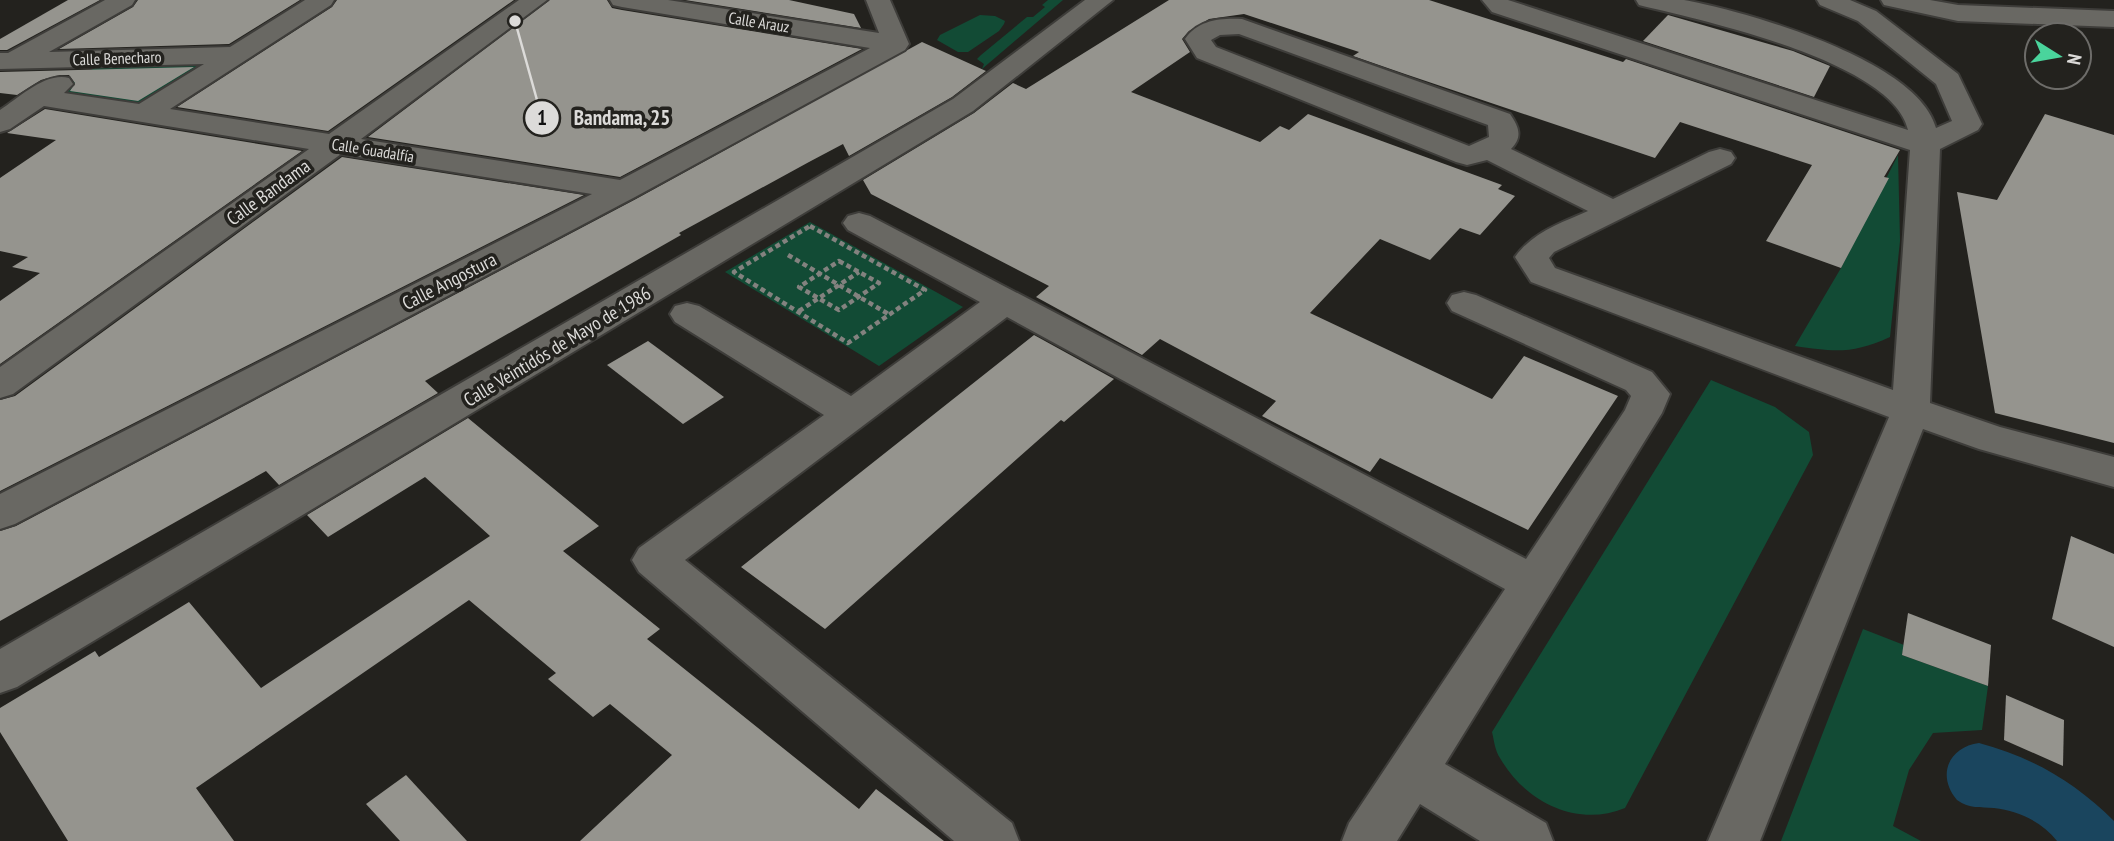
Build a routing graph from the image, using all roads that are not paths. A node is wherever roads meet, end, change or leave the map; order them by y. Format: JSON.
{"nodes":[{"id":1,"x":123,"y":0,"type":"edge"},
{"id":2,"x":322,"y":0,"type":"edge"},
{"id":3,"x":535,"y":0,"type":"edge"},
{"id":4,"x":622,"y":0,"type":"edge"},
{"id":5,"x":878,"y":0,"type":"edge"},
{"id":6,"x":1101,"y":0,"type":"edge"},
{"id":7,"x":1494,"y":0,"type":"edge"},
{"id":8,"x":1648,"y":0,"type":"edge"},
{"id":9,"x":1829,"y":0,"type":"edge"},
{"id":10,"x":1893,"y":0,"type":"edge"},
{"id":11,"x":2114,"y":19,"type":"edge"},
{"id":12,"x":896,"y":44,"type":"junction"},
{"id":13,"x":233,"y":55,"type":"junction"},
{"id":14,"x":96,"y":59,"type":"junction"},
{"id":15,"x":6,"y":61,"type":"edge"},
{"id":16,"x":38,"y":97,"type":"junction"},
{"id":17,"x":143,"y":114,"type":"junction"},
{"id":18,"x":0,"y":123,"type":"edge"},
{"id":19,"x":335,"y":144,"type":"junction"},
{"id":20,"x":1925,"y":145,"type":"junction"},
{"id":21,"x":1490,"y":150,"type":"junction"},
{"id":22,"x":1720,"y":158,"type":"dead end"},
{"id":23,"x":624,"y":190,"type":"junction"},
{"id":24,"x":1613,"y":211,"type":"junction"},
{"id":25,"x":859,"y":222,"type":"dead end"},
{"id":26,"x":1005,"y":301,"type":"junction"},
{"id":27,"x":1464,"y":303,"type":"dead end"},
{"id":28,"x":687,"y":314,"type":"dead end"},
{"id":29,"x":0,"y":385,"type":"edge"},
{"id":30,"x":1911,"y":411,"type":"junction"},
{"id":31,"x":852,"y":414,"type":"junction"},
{"id":32,"x":1993,"y":439,"type":"junction"},
{"id":33,"x":2114,"y":471,"type":"edge"},
{"id":34,"x":2114,"y":491,"type":"edge"},
{"id":35,"x":7,"y":505,"type":"edge"},
{"id":36,"x":1532,"y":583,"type":"junction"},
{"id":37,"x":0,"y":673,"type":"edge"},
{"id":38,"x":1412,"y":772,"type":"junction"},
{"id":39,"x":993,"y":841,"type":"edge"},
{"id":40,"x":1368,"y":841,"type":"edge"},
{"id":41,"x":1527,"y":841,"type":"edge"},
{"id":42,"x":1734,"y":841,"type":"edge"}],
"edges":[{"from":1,"to":15,"type":"street"},
{"from":2,"to":13,"type":"street"},
{"from":3,"to":19,"type":"street","name":"Calle Bandama"},
{"from":4,"to":12,"type":"street","name":"Calle Arauz"},
{"from":5,"to":12,"type":"street"},
{"from":6,"to":37,"type":"street","name":"Calle Veintidós de Mayo de 1986"},
{"from":7,"to":20,"type":"street"},
{"from":8,"to":20,"type":"street"},
{"from":9,"to":20,"type":"street"},
{"from":10,"to":11,"type":"street"},
{"from":12,"to":23,"type":"street","name":"Calle Angostura"},
{"from":13,"to":14,"type":"street","name":"Calle Benecharo"},
{"from":13,"to":17,"type":"street"},
{"from":14,"to":15,"type":"street","name":"Calle Benecharo"},
{"from":14,"to":16,"type":"street"},
{"from":16,"to":17,"type":"street","name":"Calle Guadalfía"},
{"from":16,"to":18,"type":"street"},
{"from":17,"to":19,"type":"street","name":"Calle Guadalfía"},
{"from":19,"to":23,"type":"street","name":"Calle Guadalfía"},
{"from":19,"to":29,"type":"street","name":"Calle Bandama"},
{"from":20,"to":30,"type":"street"},
{"from":21,"to":21,"type":"street"},
{"from":21,"to":24,"type":"street"},
{"from":22,"to":24,"type":"street"},
{"from":23,"to":35,"type":"street","name":"Calle Angostura"},
{"from":24,"to":30,"type":"street"},
{"from":25,"to":26,"type":"street"},
{"from":26,"to":31,"type":"street"},
{"from":26,"to":36,"type":"street"},
{"from":27,"to":36,"type":"street"},
{"from":28,"to":31,"type":"street"},
{"from":30,"to":32,"type":"street"},
{"from":30,"to":42,"type":"street"},
{"from":31,"to":39,"type":"street"},
{"from":32,"to":33,"type":"street"},
{"from":32,"to":34,"type":"street"},
{"from":36,"to":38,"type":"street"},
{"from":38,"to":40,"type":"street"},
{"from":38,"to":41,"type":"street"}]}
